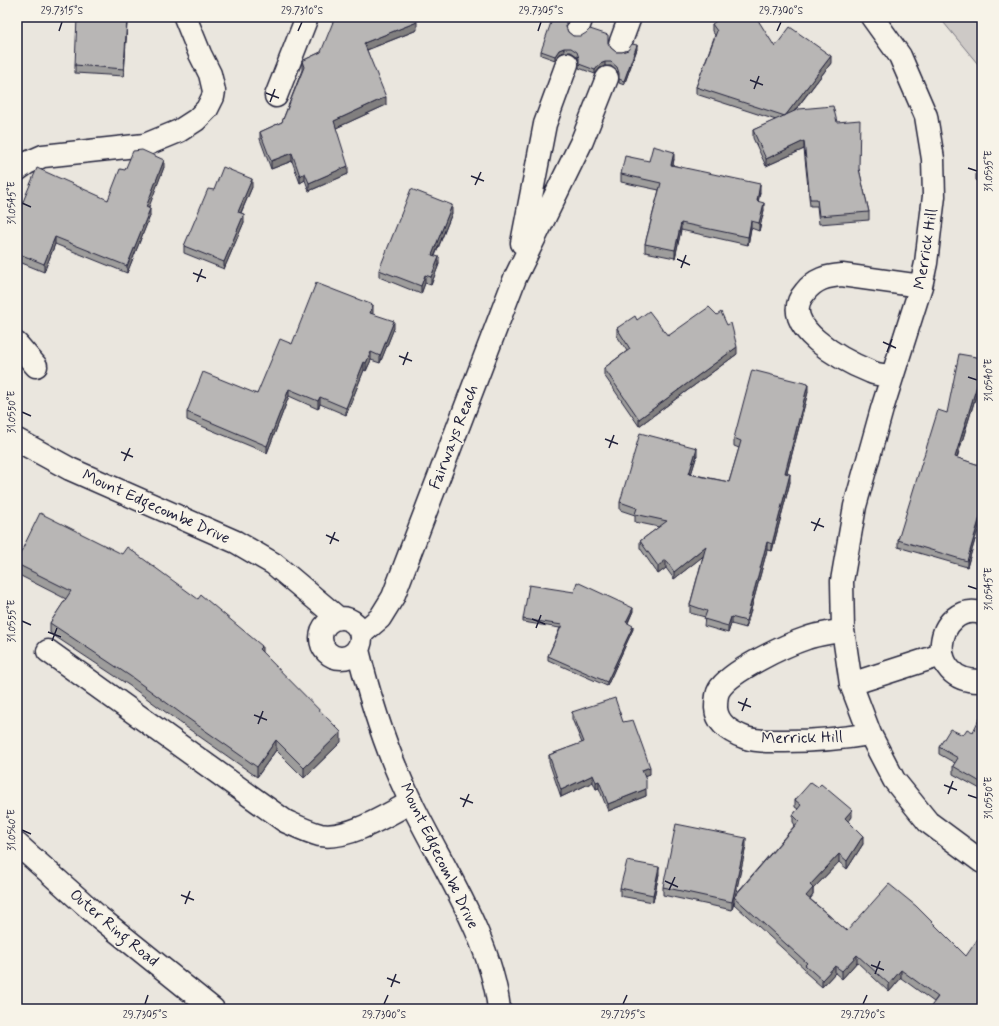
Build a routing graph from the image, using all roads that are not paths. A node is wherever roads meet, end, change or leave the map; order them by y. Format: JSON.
{"nodes":[{"id":1,"x":185,"y":17,"type":"edge"},
{"id":2,"x":307,"y":17,"type":"edge"},
{"id":3,"x":630,"y":17,"type":"edge"},
{"id":4,"x":872,"y":17,"type":"edge"},
{"id":5,"x":620,"y":44,"type":"dead end"},
{"id":6,"x":567,"y":64,"type":"dead end"},
{"id":7,"x":607,"y":78,"type":"dead end"},
{"id":8,"x":276,"y":96,"type":"dead end"},
{"id":9,"x":17,"y":170,"type":"edge"},
{"id":10,"x":515,"y":278,"type":"junction"},
{"id":11,"x":922,"y":286,"type":"junction"},
{"id":12,"x":17,"y":344,"type":"edge"},
{"id":13,"x":36,"y":366,"type":"dead end"},
{"id":14,"x":892,"y":376,"type":"junction"},
{"id":15,"x":17,"y":440,"type":"edge"},
{"id":16,"x":982,"y":613,"type":"edge"},
{"id":17,"x":843,"y":630,"type":"junction"},
{"id":18,"x":345,"y":636,"type":"junction"},
{"id":19,"x":48,"y":651,"type":"dead end"},
{"id":20,"x":942,"y":655,"type":"junction"},
{"id":21,"x":982,"y":681,"type":"edge"},
{"id":22,"x":851,"y":684,"type":"junction"},
{"id":23,"x":870,"y":734,"type":"junction"},
{"id":24,"x":411,"y":802,"type":"junction"},
{"id":25,"x":17,"y":844,"type":"edge"},
{"id":26,"x":982,"y":862,"type":"edge"},
{"id":27,"x":213,"y":1009,"type":"edge"},
{"id":28,"x":499,"y":1009,"type":"edge"}],
"edges":[{"from":1,"to":9,"type":"main road"},
{"from":2,"to":8,"type":"main road"},
{"from":3,"to":5,"type":"main road"},
{"from":4,"to":11,"type":"main road","name":"Merrick Hill"},
{"from":6,"to":10,"type":"main road","name":"Fairways Reach"},
{"from":7,"to":10,"type":"main road","name":"Fairways Reach"},
{"from":10,"to":18,"type":"main road","name":"Fairways Reach"},
{"from":11,"to":14,"type":"main road","name":"Merrick Hill"},
{"from":11,"to":14,"type":"main road"},
{"from":12,"to":13,"type":"main road"},
{"from":14,"to":17,"type":"main road","name":"Merrick Hill"},
{"from":15,"to":18,"type":"main road","name":"Mount Edgecombe Drive"},
{"from":16,"to":20,"type":"main road"},
{"from":17,"to":22,"type":"main road","name":"Merrick Hill"},
{"from":17,"to":23,"type":"main road","name":"Merrick Hill"},
{"from":18,"to":24,"type":"main road","name":"Mount Edgecombe Drive"},
{"from":19,"to":24,"type":"main road"},
{"from":20,"to":21,"type":"main road"},
{"from":20,"to":22,"type":"main road"},
{"from":22,"to":23,"type":"main road","name":"Merrick Hill"},
{"from":23,"to":26,"type":"main road","name":"Merrick Hill"},
{"from":24,"to":28,"type":"main road","name":"Mount Edgecombe Drive"},
{"from":25,"to":27,"type":"main road","name":"Outer Ring Road"}]}
